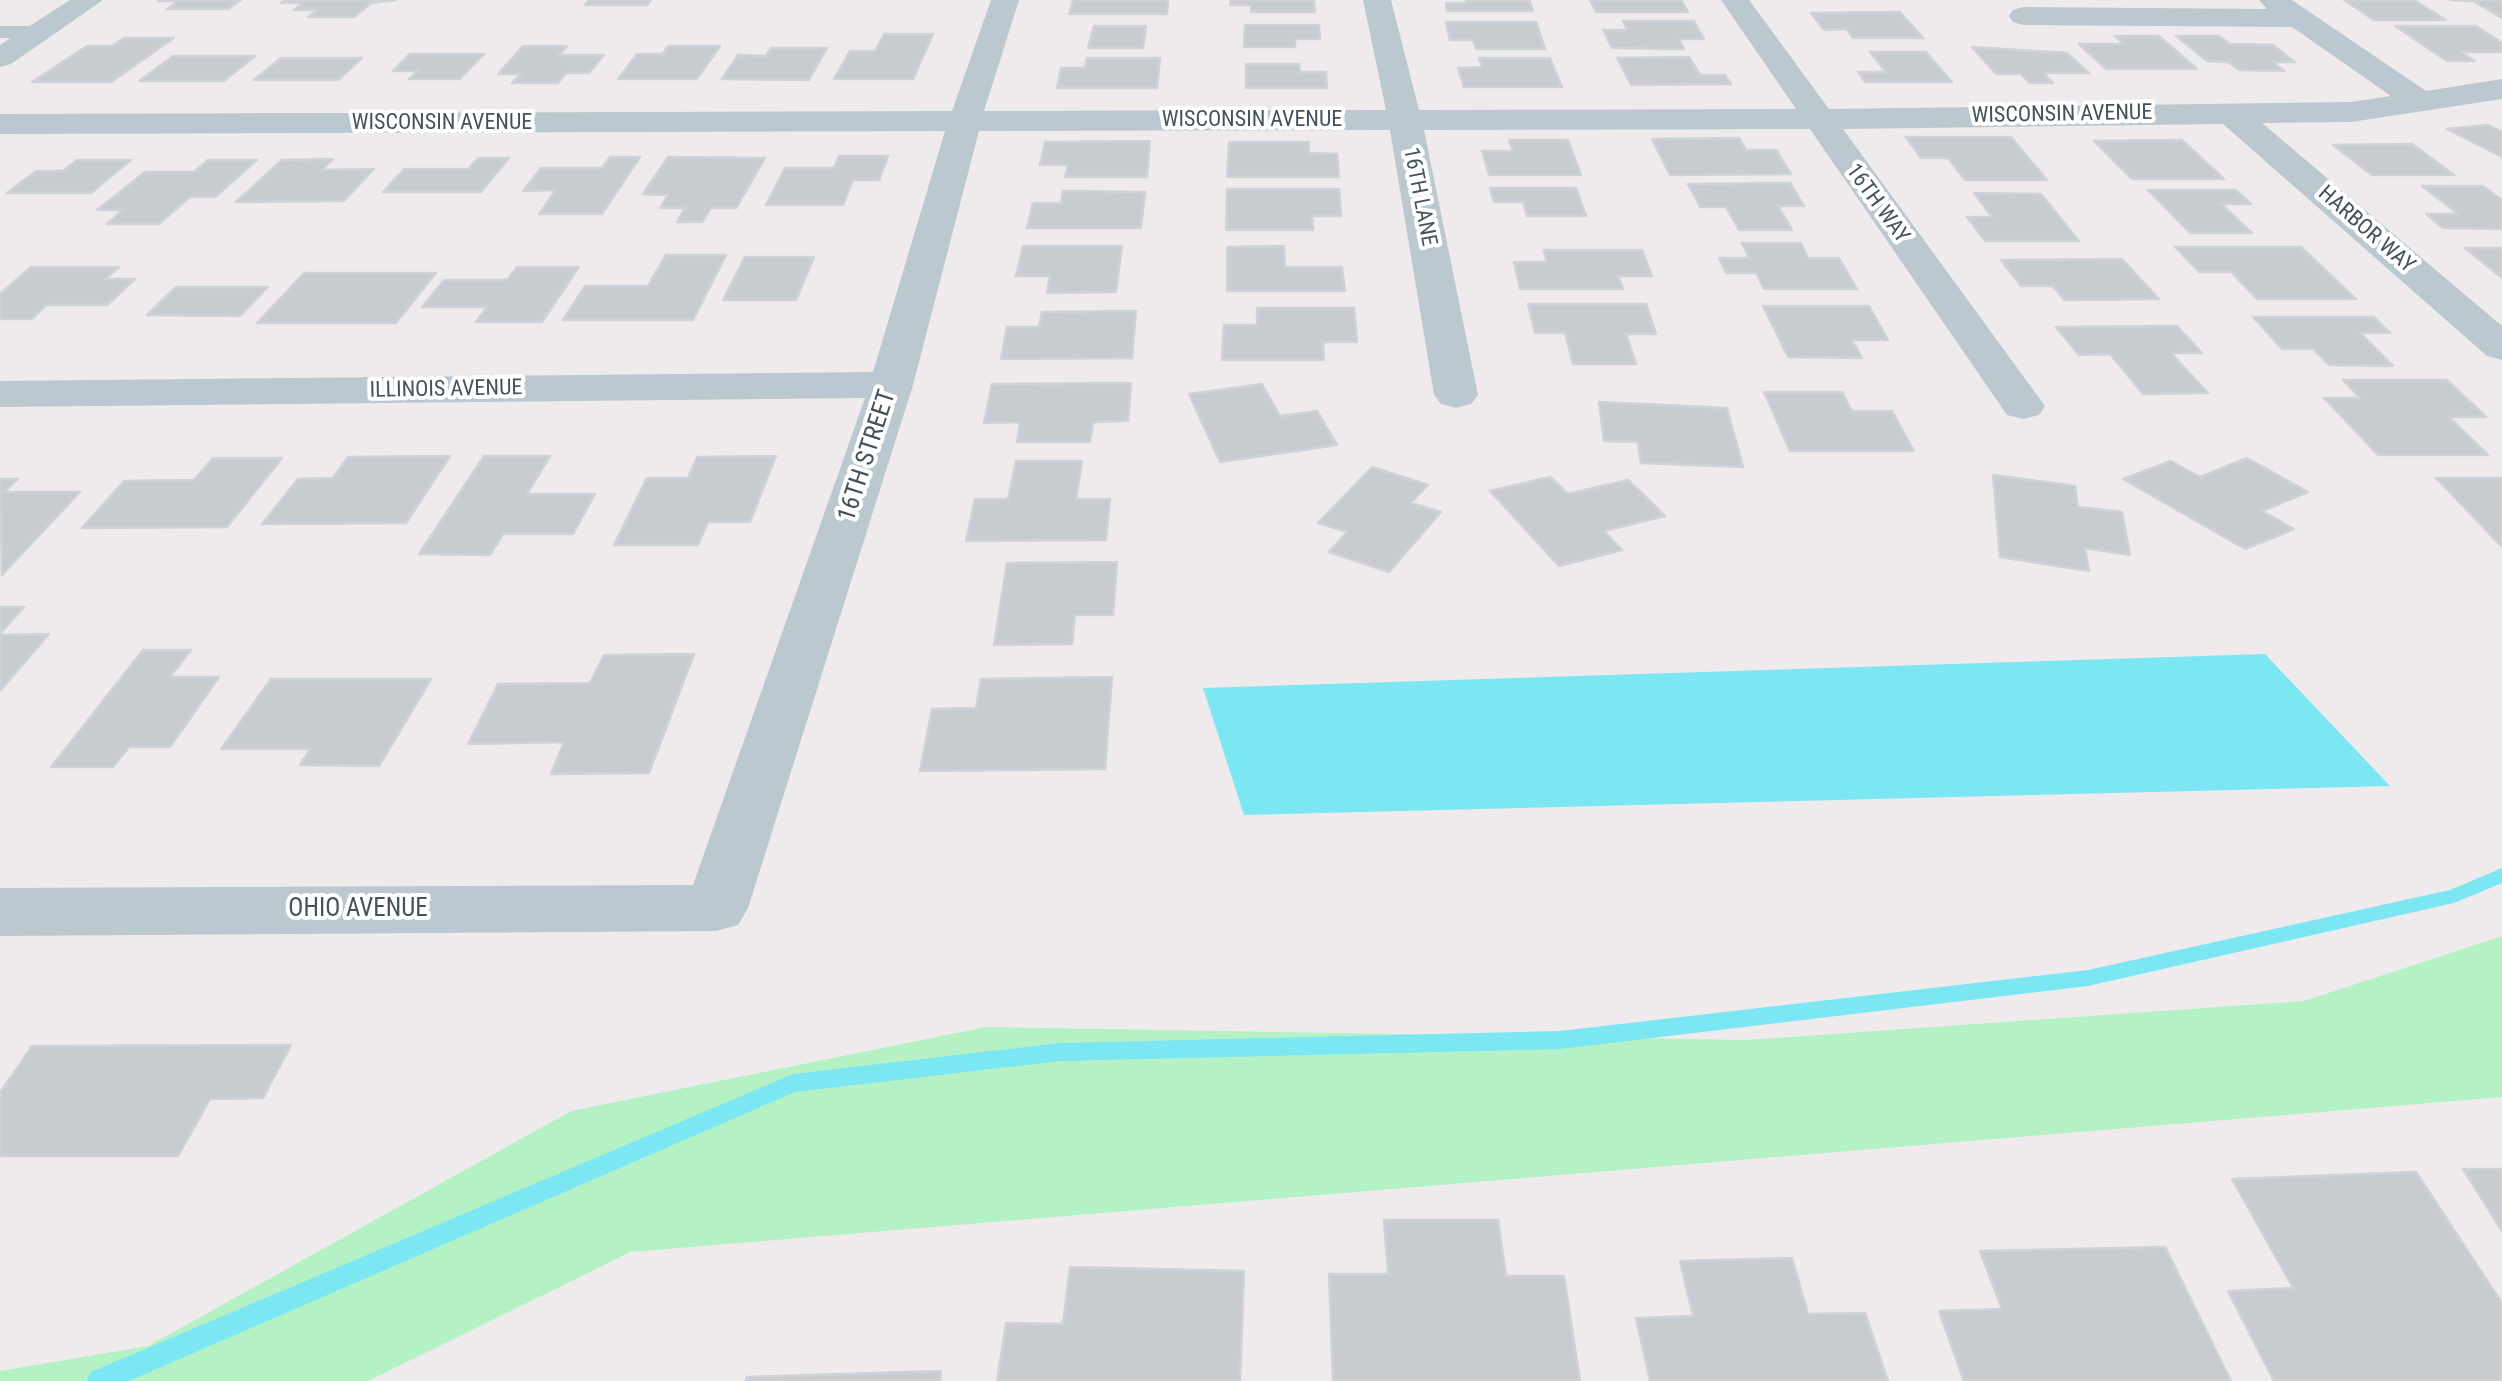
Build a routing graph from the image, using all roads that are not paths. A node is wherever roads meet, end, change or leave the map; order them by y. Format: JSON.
{"nodes":[{"id":1,"x":89,"y":0,"type":"edge"},
{"id":2,"x":1005,"y":0,"type":"edge"},
{"id":3,"x":1377,"y":0,"type":"edge"},
{"id":4,"x":1736,"y":0,"type":"edge"},
{"id":5,"x":2274,"y":0,"type":"edge"},
{"id":6,"x":2023,"y":16,"type":"dead end"},
{"id":7,"x":2299,"y":18,"type":"junction"},
{"id":8,"x":0,"y":32,"type":"edge"},
{"id":9,"x":40,"y":32,"type":"junction"},
{"id":10,"x":0,"y":58,"type":"edge"},
{"id":11,"x":2502,"y":89,"type":"edge"},
{"id":12,"x":2418,"y":100,"type":"junction"},
{"id":13,"x":2230,"y":114,"type":"junction"},
{"id":14,"x":1816,"y":119,"type":"junction"},
{"id":15,"x":1405,"y":120,"type":"junction"},
{"id":16,"x":965,"y":121,"type":"junction"},
{"id":17,"x":0,"y":124,"type":"edge"},
{"id":18,"x":2502,"y":346,"type":"edge"},
{"id":19,"x":892,"y":385,"type":"junction"},
{"id":20,"x":0,"y":394,"type":"edge"},
{"id":21,"x":1456,"y":395,"type":"dead end"},
{"id":22,"x":2023,"y":406,"type":"dead end"},
{"id":23,"x":716,"y":908,"type":"joint"},
{"id":24,"x":0,"y":912,"type":"edge"}],
"edges":[{"from":1,"to":9,"type":"street"},
{"from":2,"to":16,"type":"street","name":"16TH STREET"},
{"from":3,"to":15,"type":"street","name":"16TH LANE"},
{"from":4,"to":14,"type":"street","name":"16TH WAY"},
{"from":5,"to":7,"type":"street"},
{"from":6,"to":7,"type":"street"},
{"from":7,"to":12,"type":"street"},
{"from":8,"to":9,"type":"lane"},
{"from":9,"to":10,"type":"street"},
{"from":11,"to":12,"type":"street","name":"WISCONSIN AVENUE"},
{"from":12,"to":13,"type":"street","name":"WISCONSIN AVENUE"},
{"from":13,"to":14,"type":"street","name":"WISCONSIN AVENUE"},
{"from":13,"to":18,"type":"street","name":"HARBOR WAY"},
{"from":14,"to":15,"type":"street","name":"WISCONSIN AVENUE"},
{"from":14,"to":22,"type":"street","name":"16TH WAY"},
{"from":15,"to":16,"type":"street","name":"WISCONSIN AVENUE"},
{"from":15,"to":21,"type":"street","name":"16TH LANE"},
{"from":16,"to":17,"type":"street","name":"WISCONSIN AVENUE"},
{"from":16,"to":19,"type":"street","name":"16TH STREET"},
{"from":19,"to":20,"type":"street","name":"ILLINOIS AVENUE"},
{"from":19,"to":23,"type":"street","name":"16TH STREET"},
{"from":23,"to":24,"type":"street","name":"OHIO AVENUE"}]}
